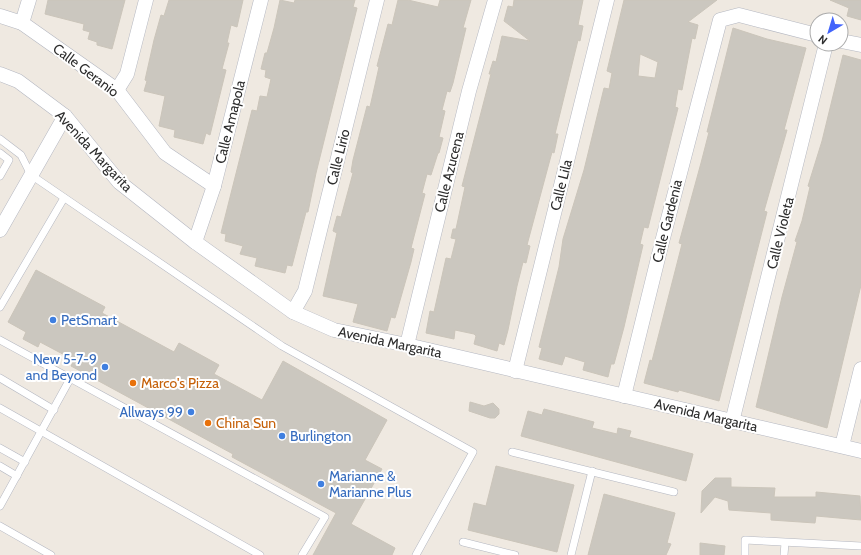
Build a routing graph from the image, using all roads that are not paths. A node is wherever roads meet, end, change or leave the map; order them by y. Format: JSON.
{"nodes":[{"id":1,"x":29,"y":0,"type":"edge"},
{"id":2,"x":146,"y":0,"type":"edge"},
{"id":3,"x":261,"y":0,"type":"edge"},
{"id":4,"x":377,"y":0,"type":"edge"},
{"id":5,"x":495,"y":0,"type":"edge"},
{"id":6,"x":607,"y":0,"type":"edge"},
{"id":7,"x":0,"y":16,"type":"edge"},
{"id":8,"x":22,"y":23,"type":"junction"},
{"id":9,"x":809,"y":33,"type":"edge"},
{"id":10,"x":849,"y":42,"type":"edge"},
{"id":11,"x":861,"y":45,"type":"edge"},
{"id":12,"x":824,"y":52,"type":"edge"},
{"id":13,"x":0,"y":74,"type":"edge"},
{"id":14,"x":117,"y":90,"type":"junction"},
{"id":15,"x":65,"y":116,"type":"junction"},
{"id":16,"x":0,"y":139,"type":"edge"},
{"id":17,"x":0,"y":153,"type":"edge"},
{"id":18,"x":31,"y":175,"type":"junction"},
{"id":19,"x":0,"y":176,"type":"edge"},
{"id":20,"x":214,"y":186,"type":"junction"},
{"id":21,"x":64,"y":198,"type":"junction"},
{"id":22,"x":0,"y":230,"type":"edge"},
{"id":23,"x":195,"y":242,"type":"junction"},
{"id":24,"x":0,"y":307,"type":"edge"},
{"id":25,"x":293,"y":312,"type":"junction"},
{"id":26,"x":0,"y":340,"type":"edge"},
{"id":27,"x":407,"y":345,"type":"junction"},
{"id":28,"x":861,"y":369,"type":"edge"},
{"id":29,"x":515,"y":371,"type":"junction"},
{"id":30,"x":0,"y":378,"type":"edge"},
{"id":31,"x":70,"y":379,"type":"junction"},
{"id":32,"x":624,"y":396,"type":"junction"},
{"id":33,"x":0,"y":408,"type":"edge"},
{"id":34,"x":54,"y":410,"type":"junction"},
{"id":35,"x":732,"y":422,"type":"junction"},
{"id":36,"x":42,"y":432,"type":"junction"},
{"id":37,"x":842,"y":446,"type":"junction"},
{"id":38,"x":0,"y":448,"type":"edge"},
{"id":39,"x":861,"y":451,"type":"edge"},
{"id":40,"x":512,"y":452,"type":"dead end"},
{"id":41,"x":25,"y":462,"type":"junction"},
{"id":42,"x":0,"y":466,"type":"edge"},
{"id":43,"x":592,"y":471,"type":"junction"},
{"id":44,"x":17,"y":476,"type":"junction"},
{"id":45,"x":674,"y":492,"type":"dead end"},
{"id":46,"x":1,"y":502,"type":"edge"},
{"id":47,"x":0,"y":526,"type":"edge"},
{"id":48,"x":463,"y":542,"type":"dead end"},
{"id":49,"x":785,"y":543,"type":"junction"},
{"id":50,"x":861,"y":546,"type":"edge"},
{"id":51,"x":50,"y":555,"type":"edge"},
{"id":52,"x":260,"y":555,"type":"edge"},
{"id":53,"x":302,"y":555,"type":"edge"},
{"id":54,"x":416,"y":555,"type":"edge"},
{"id":55,"x":515,"y":555,"type":"edge"},
{"id":56,"x":571,"y":555,"type":"edge"},
{"id":57,"x":745,"y":555,"type":"edge"},
{"id":58,"x":784,"y":555,"type":"edge"}],
"edges":[{"from":1,"to":8,"type":"street"},
{"from":2,"to":14,"type":"street"},
{"from":3,"to":20,"type":"street","name":"Calle Amapola"},
{"from":4,"to":25,"type":"street","name":"Calle Lirio"},
{"from":5,"to":27,"type":"street","name":"Calle Azucena"},
{"from":6,"to":29,"type":"street","name":"Calle Lila"},
{"from":7,"to":8,"type":"street","name":"Calle Geranio"},
{"from":8,"to":14,"type":"street","name":"Calle Geranio"},
{"from":9,"to":32,"type":"street","name":"Calle Gardenia"},
{"from":10,"to":11,"type":"street"},
{"from":12,"to":35,"type":"street","name":"Calle Violeta"},
{"from":13,"to":15,"type":"street","name":"Avenida Margarita"},
{"from":14,"to":20,"type":"street","name":"Calle Geranio"},
{"from":15,"to":18,"type":"street"},
{"from":15,"to":23,"type":"street","name":"Avenida Margarita"},
{"from":16,"to":18,"type":"lane"},
{"from":17,"to":19,"type":"lane"},
{"from":18,"to":21,"type":"lane"},
{"from":18,"to":22,"type":"street"},
{"from":20,"to":23,"type":"street","name":"Calle Amapola"},
{"from":21,"to":24,"type":"lane"},
{"from":21,"to":54,"type":"lane"},
{"from":23,"to":25,"type":"street","name":"Avenida Margarita"},
{"from":25,"to":27,"type":"street","name":"Avenida Margarita"},
{"from":26,"to":31,"type":"lane"},
{"from":27,"to":29,"type":"street","name":"Avenida Margarita"},
{"from":28,"to":37,"type":"street"},
{"from":29,"to":32,"type":"street","name":"Avenida Margarita"},
{"from":30,"to":34,"type":"lane"},
{"from":31,"to":34,"type":"lane"},
{"from":31,"to":53,"type":"lane"},
{"from":32,"to":35,"type":"street","name":"Avenida Margarita"},
{"from":33,"to":36,"type":"lane"},
{"from":34,"to":36,"type":"lane"},
{"from":35,"to":37,"type":"street","name":"Avenida Margarita"},
{"from":36,"to":41,"type":"lane"},
{"from":36,"to":52,"type":"lane"},
{"from":37,"to":39,"type":"street","name":"Avenida Margarita"},
{"from":38,"to":41,"type":"lane"},
{"from":40,"to":43,"type":"lane"},
{"from":41,"to":44,"type":"lane"},
{"from":42,"to":44,"type":"lane"},
{"from":43,"to":45,"type":"lane"},
{"from":43,"to":56,"type":"lane"},
{"from":44,"to":46,"type":"lane"},
{"from":47,"to":51,"type":"lane"},
{"from":48,"to":55,"type":"lane"},
{"from":49,"to":50,"type":"lane"},
{"from":49,"to":57,"type":"lane"},
{"from":49,"to":58,"type":"lane"}]}
